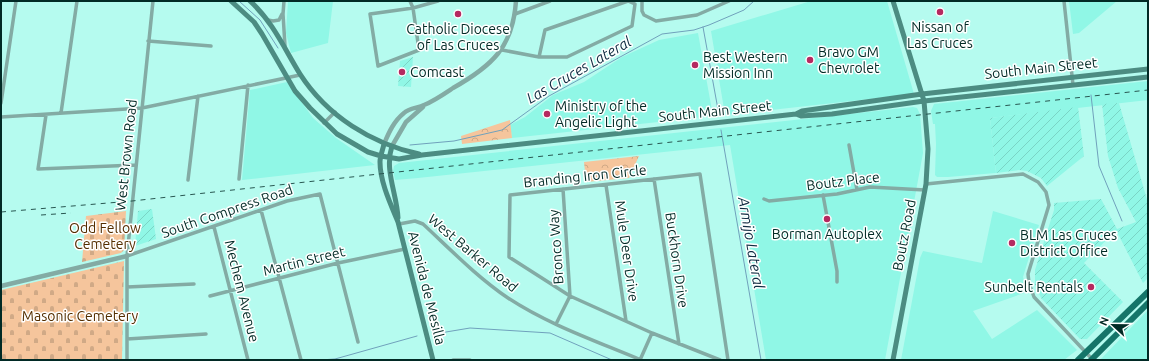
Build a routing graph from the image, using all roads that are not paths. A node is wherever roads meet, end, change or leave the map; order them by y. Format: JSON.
{"nodes":[{"id":1,"x":16,"y":1,"type":"edge"},
{"id":2,"x":77,"y":1,"type":"edge"},
{"id":3,"x":153,"y":1,"type":"edge"},
{"id":4,"x":231,"y":1,"type":"edge"},
{"id":5,"x":250,"y":1,"type":"edge"},
{"id":6,"x":284,"y":1,"type":"edge"},
{"id":7,"x":410,"y":1,"type":"edge"},
{"id":8,"x":438,"y":1,"type":"edge"},
{"id":9,"x":516,"y":1,"type":"edge"},
{"id":10,"x":550,"y":1,"type":"edge"},
{"id":11,"x":642,"y":1,"type":"edge"},
{"id":12,"x":728,"y":1,"type":"edge"},
{"id":13,"x":893,"y":1,"type":"edge"},
{"id":14,"x":1064,"y":1,"type":"edge"},
{"id":15,"x":412,"y":8,"type":"junction"},
{"id":16,"x":283,"y":14,"type":"junction"},
{"id":17,"x":515,"y":14,"type":"junction"},
{"id":18,"x":267,"y":20,"type":"junction"},
{"id":19,"x":148,"y":41,"type":"junction"},
{"id":20,"x":211,"y":46,"type":"dead end"},
{"id":21,"x":285,"y":46,"type":"junction"},
{"id":22,"x":502,"y":50,"type":"junction"},
{"id":23,"x":539,"y":57,"type":"junction"},
{"id":24,"x":1148,"y":68,"type":"edge"},
{"id":25,"x":300,"y":74,"type":"junction"},
{"id":26,"x":1072,"y":77,"type":"junction"},
{"id":27,"x":1148,"y":77,"type":"edge"},
{"id":28,"x":288,"y":78,"type":"junction"},
{"id":29,"x":1073,"y":85,"type":"junction"},
{"id":30,"x":248,"y":86,"type":"junction"},
{"id":31,"x":922,"y":94,"type":"junction"},
{"id":32,"x":198,"y":96,"type":"junction"},
{"id":33,"x":924,"y":101,"type":"junction"},
{"id":34,"x":1,"y":103,"type":"edge"},
{"id":35,"x":424,"y":105,"type":"junction"},
{"id":36,"x":142,"y":108,"type":"junction"},
{"id":37,"x":335,"y":112,"type":"junction"},
{"id":38,"x":61,"y":113,"type":"junction"},
{"id":39,"x":796,"y":114,"type":"junction"},
{"id":40,"x":46,"y":115,"type":"junction"},
{"id":41,"x":1,"y":117,"type":"edge"},
{"id":42,"x":324,"y":123,"type":"junction"},
{"id":43,"x":384,"y":144,"type":"junction"},
{"id":44,"x":849,"y":145,"type":"dead end"},
{"id":45,"x":392,"y":146,"type":"junction"},
{"id":46,"x":422,"y":155,"type":"junction"},
{"id":47,"x":381,"y":156,"type":"junction"},
{"id":48,"x":389,"y":157,"type":"junction"},
{"id":49,"x":136,"y":165,"type":"junction"},
{"id":50,"x":239,"y":178,"type":"dead end"},
{"id":51,"x":654,"y":179,"type":"junction"},
{"id":52,"x":188,"y":180,"type":"dead end"},
{"id":53,"x":606,"y":185,"type":"junction"},
{"id":54,"x":925,"y":187,"type":"junction"},
{"id":55,"x":563,"y":189,"type":"junction"},
{"id":56,"x":857,"y":190,"type":"junction"},
{"id":57,"x":823,"y":195,"type":"junction"},
{"id":58,"x":764,"y":199,"type":"dead end"},
{"id":59,"x":262,"y":210,"type":"junction"},
{"id":60,"x":398,"y":223,"type":"junction"},
{"id":61,"x":214,"y":227,"type":"junction"},
{"id":62,"x":404,"y":249,"type":"junction"},
{"id":63,"x":127,"y":256,"type":"junction"},
{"id":64,"x":338,"y":263,"type":"junction"},
{"id":65,"x":281,"y":278,"type":"junction"},
{"id":66,"x":837,"y":282,"type":"dead end"},
{"id":67,"x":194,"y":284,"type":"dead end"},
{"id":68,"x":1,"y":286,"type":"edge"},
{"id":69,"x":127,"y":287,"type":"junction"},
{"id":70,"x":231,"y":290,"type":"junction"},
{"id":71,"x":1148,"y":292,"type":"edge"},
{"id":72,"x":210,"y":296,"type":"dead end"},
{"id":73,"x":570,"y":296,"type":"junction"},
{"id":74,"x":1148,"y":304,"type":"edge"},
{"id":75,"x":626,"y":321,"type":"junction"},
{"id":76,"x":556,"y":324,"type":"junction"},
{"id":77,"x":652,"y":333,"type":"junction"},
{"id":78,"x":206,"y":334,"type":"dead end"},
{"id":79,"x":127,"y":339,"type":"junction"},
{"id":80,"x":358,"y":342,"type":"dead end"},
{"id":81,"x":679,"y":344,"type":"junction"},
{"id":82,"x":1086,"y":353,"type":"junction"},
{"id":83,"x":1091,"y":359,"type":"edge"},
{"id":84,"x":126,"y":360,"type":"edge"},
{"id":85,"x":248,"y":360,"type":"edge"},
{"id":86,"x":301,"y":360,"type":"edge"},
{"id":87,"x":433,"y":360,"type":"edge"},
{"id":88,"x":453,"y":360,"type":"edge"},
{"id":89,"x":470,"y":360,"type":"edge"},
{"id":90,"x":640,"y":360,"type":"edge"},
{"id":91,"x":720,"y":360,"type":"edge"},
{"id":92,"x":728,"y":360,"type":"edge"},
{"id":93,"x":893,"y":360,"type":"edge"},
{"id":94,"x":1078,"y":360,"type":"edge"}],
"edges":[{"from":1,"to":34,"type":"street"},
{"from":2,"to":38,"type":"street"},
{"from":3,"to":19,"type":"street","name":"West Brown Road"},
{"from":4,"to":28,"type":"main road","name":"South Main Street"},
{"from":5,"to":18,"type":"main road","name":"South Main Street"},
{"from":6,"to":16,"type":"street"},
{"from":7,"to":15,"type":"street"},
{"from":8,"to":15,"type":"street"},
{"from":9,"to":17,"type":"street"},
{"from":10,"to":17,"type":"street"},
{"from":11,"to":12,"type":"street"},
{"from":13,"to":31,"type":"main road","name":"Boutz Road"},
{"from":14,"to":26,"type":"street"},
{"from":15,"to":15,"type":"street"},
{"from":16,"to":18,"type":"street"},
{"from":16,"to":21,"type":"street"},
{"from":17,"to":22,"type":"street"},
{"from":18,"to":21,"type":"main road","name":"South Main Street"},
{"from":19,"to":20,"type":"street"},
{"from":19,"to":36,"type":"street","name":"West Brown Road"},
{"from":21,"to":25,"type":"main road","name":"South Main Street"},
{"from":22,"to":23,"type":"street"},
{"from":22,"to":35,"type":"street"},
{"from":23,"to":23,"type":"street"},
{"from":24,"to":26,"type":"main road","name":"South Main Street"},
{"from":25,"to":28,"type":"street"},
{"from":25,"to":37,"type":"main road","name":"South Main Street"},
{"from":26,"to":29,"type":"street"},
{"from":26,"to":31,"type":"main road","name":"South Main Street"},
{"from":27,"to":29,"type":"main road","name":"South Main Street"},
{"from":28,"to":30,"type":"street"},
{"from":28,"to":42,"type":"main road","name":"South Main Street"},
{"from":29,"to":33,"type":"main road","name":"South Main Street"},
{"from":30,"to":32,"type":"street"},
{"from":30,"to":50,"type":"street"},
{"from":31,"to":33,"type":"main road","name":"Boutz Road"},
{"from":31,"to":39,"type":"main road","name":"South Main Street"},
{"from":32,"to":36,"type":"street"},
{"from":32,"to":52,"type":"street"},
{"from":33,"to":39,"type":"main road","name":"South Main Street"},
{"from":33,"to":54,"type":"main road","name":"Boutz Road"},
{"from":35,"to":43,"type":"street"},
{"from":35,"to":45,"type":"street"},
{"from":36,"to":38,"type":"street"},
{"from":36,"to":49,"type":"street","name":"West Brown Road"},
{"from":37,"to":42,"type":"street"},
{"from":37,"to":43,"type":"main road","name":"South Main Street"},
{"from":38,"to":40,"type":"street"},
{"from":39,"to":46,"type":"main road","name":"South Main Street"},
{"from":40,"to":41,"type":"street"},
{"from":40,"to":49,"type":"street"},
{"from":42,"to":47,"type":"main road","name":"South Main Street"},
{"from":43,"to":45,"type":"main road","name":"South Main Street"},
{"from":43,"to":47,"type":"main road","name":"Avenida de Mesilla"},
{"from":44,"to":56,"type":"street"},
{"from":45,"to":46,"type":"main road","name":"South Main Street"},
{"from":45,"to":48,"type":"main road","name":"Avenida de Mesilla"},
{"from":46,"to":48,"type":"main road","name":"South Main Street"},
{"from":47,"to":48,"type":"main road","name":"South Main Street"},
{"from":47,"to":60,"type":"main road","name":"Avenida de Mesilla"},
{"from":48,"to":60,"type":"main road","name":"Avenida de Mesilla"},
{"from":49,"to":63,"type":"street","name":"West Brown Road"},
{"from":51,"to":53,"type":"street","name":"Branding Iron Circle"},
{"from":51,"to":81,"type":"street","name":"Buckhorn Drive"},
{"from":51,"to":92,"type":"street","name":"Branding Iron Circle"},
{"from":53,"to":55,"type":"street","name":"Branding Iron Circle"},
{"from":53,"to":75,"type":"street","name":"Mule Deer Drive"},
{"from":54,"to":56,"type":"street","name":"Boutz Place"},
{"from":54,"to":82,"type":"street","name":"Boutz Place"},
{"from":54,"to":93,"type":"main road","name":"Boutz Road"},
{"from":55,"to":73,"type":"street","name":"Bronco Way"},
{"from":55,"to":73,"type":"street","name":"Branding Iron Circle"},
{"from":56,"to":57,"type":"street","name":"Boutz Place"},
{"from":57,"to":58,"type":"street","name":"Boutz Place"},
{"from":57,"to":66,"type":"street"},
{"from":59,"to":61,"type":"street","name":"South Compress Road"},
{"from":59,"to":64,"type":"street","name":"South Compress Road"},
{"from":59,"to":65,"type":"street"},
{"from":60,"to":62,"type":"main road","name":"Avenida de Mesilla"},
{"from":60,"to":76,"type":"street","name":"West Barker Road"},
{"from":61,"to":63,"type":"street","name":"South Compress Road"},
{"from":61,"to":70,"type":"street","name":"Mechem Avenue"},
{"from":62,"to":64,"type":"street","name":"Martin Street"},
{"from":62,"to":87,"type":"main road","name":"Avenida de Mesilla"},
{"from":63,"to":68,"type":"street","name":"South Compress Road"},
{"from":63,"to":69,"type":"street","name":"West Brown Road"},
{"from":64,"to":65,"type":"street","name":"Martin Street"},
{"from":64,"to":80,"type":"street"},
{"from":65,"to":70,"type":"street","name":"Martin Street"},
{"from":65,"to":86,"type":"street"},
{"from":67,"to":69,"type":"street"},
{"from":69,"to":79,"type":"street","name":"West Brown Road"},
{"from":70,"to":72,"type":"street","name":"Martin Street"},
{"from":70,"to":85,"type":"street","name":"Mechem Avenue"},
{"from":71,"to":82,"type":"main road"},
{"from":73,"to":75,"type":"street","name":"Branding Iron Circle"},
{"from":73,"to":76,"type":"street","name":"Bronco Way"},
{"from":74,"to":83,"type":"main road"},
{"from":75,"to":77,"type":"street","name":"Branding Iron Circle"},
{"from":76,"to":90,"type":"street","name":"West Barker Road"},
{"from":77,"to":81,"type":"street","name":"Branding Iron Circle"},
{"from":77,"to":90,"type":"street"},
{"from":78,"to":79,"type":"street"},
{"from":79,"to":84,"type":"street","name":"West Brown Road"},
{"from":81,"to":91,"type":"street","name":"Branding Iron Circle"},
{"from":82,"to":83,"type":"street","name":"Boutz Place"},
{"from":82,"to":94,"type":"main road"},
{"from":88,"to":89,"type":"street"}]}
